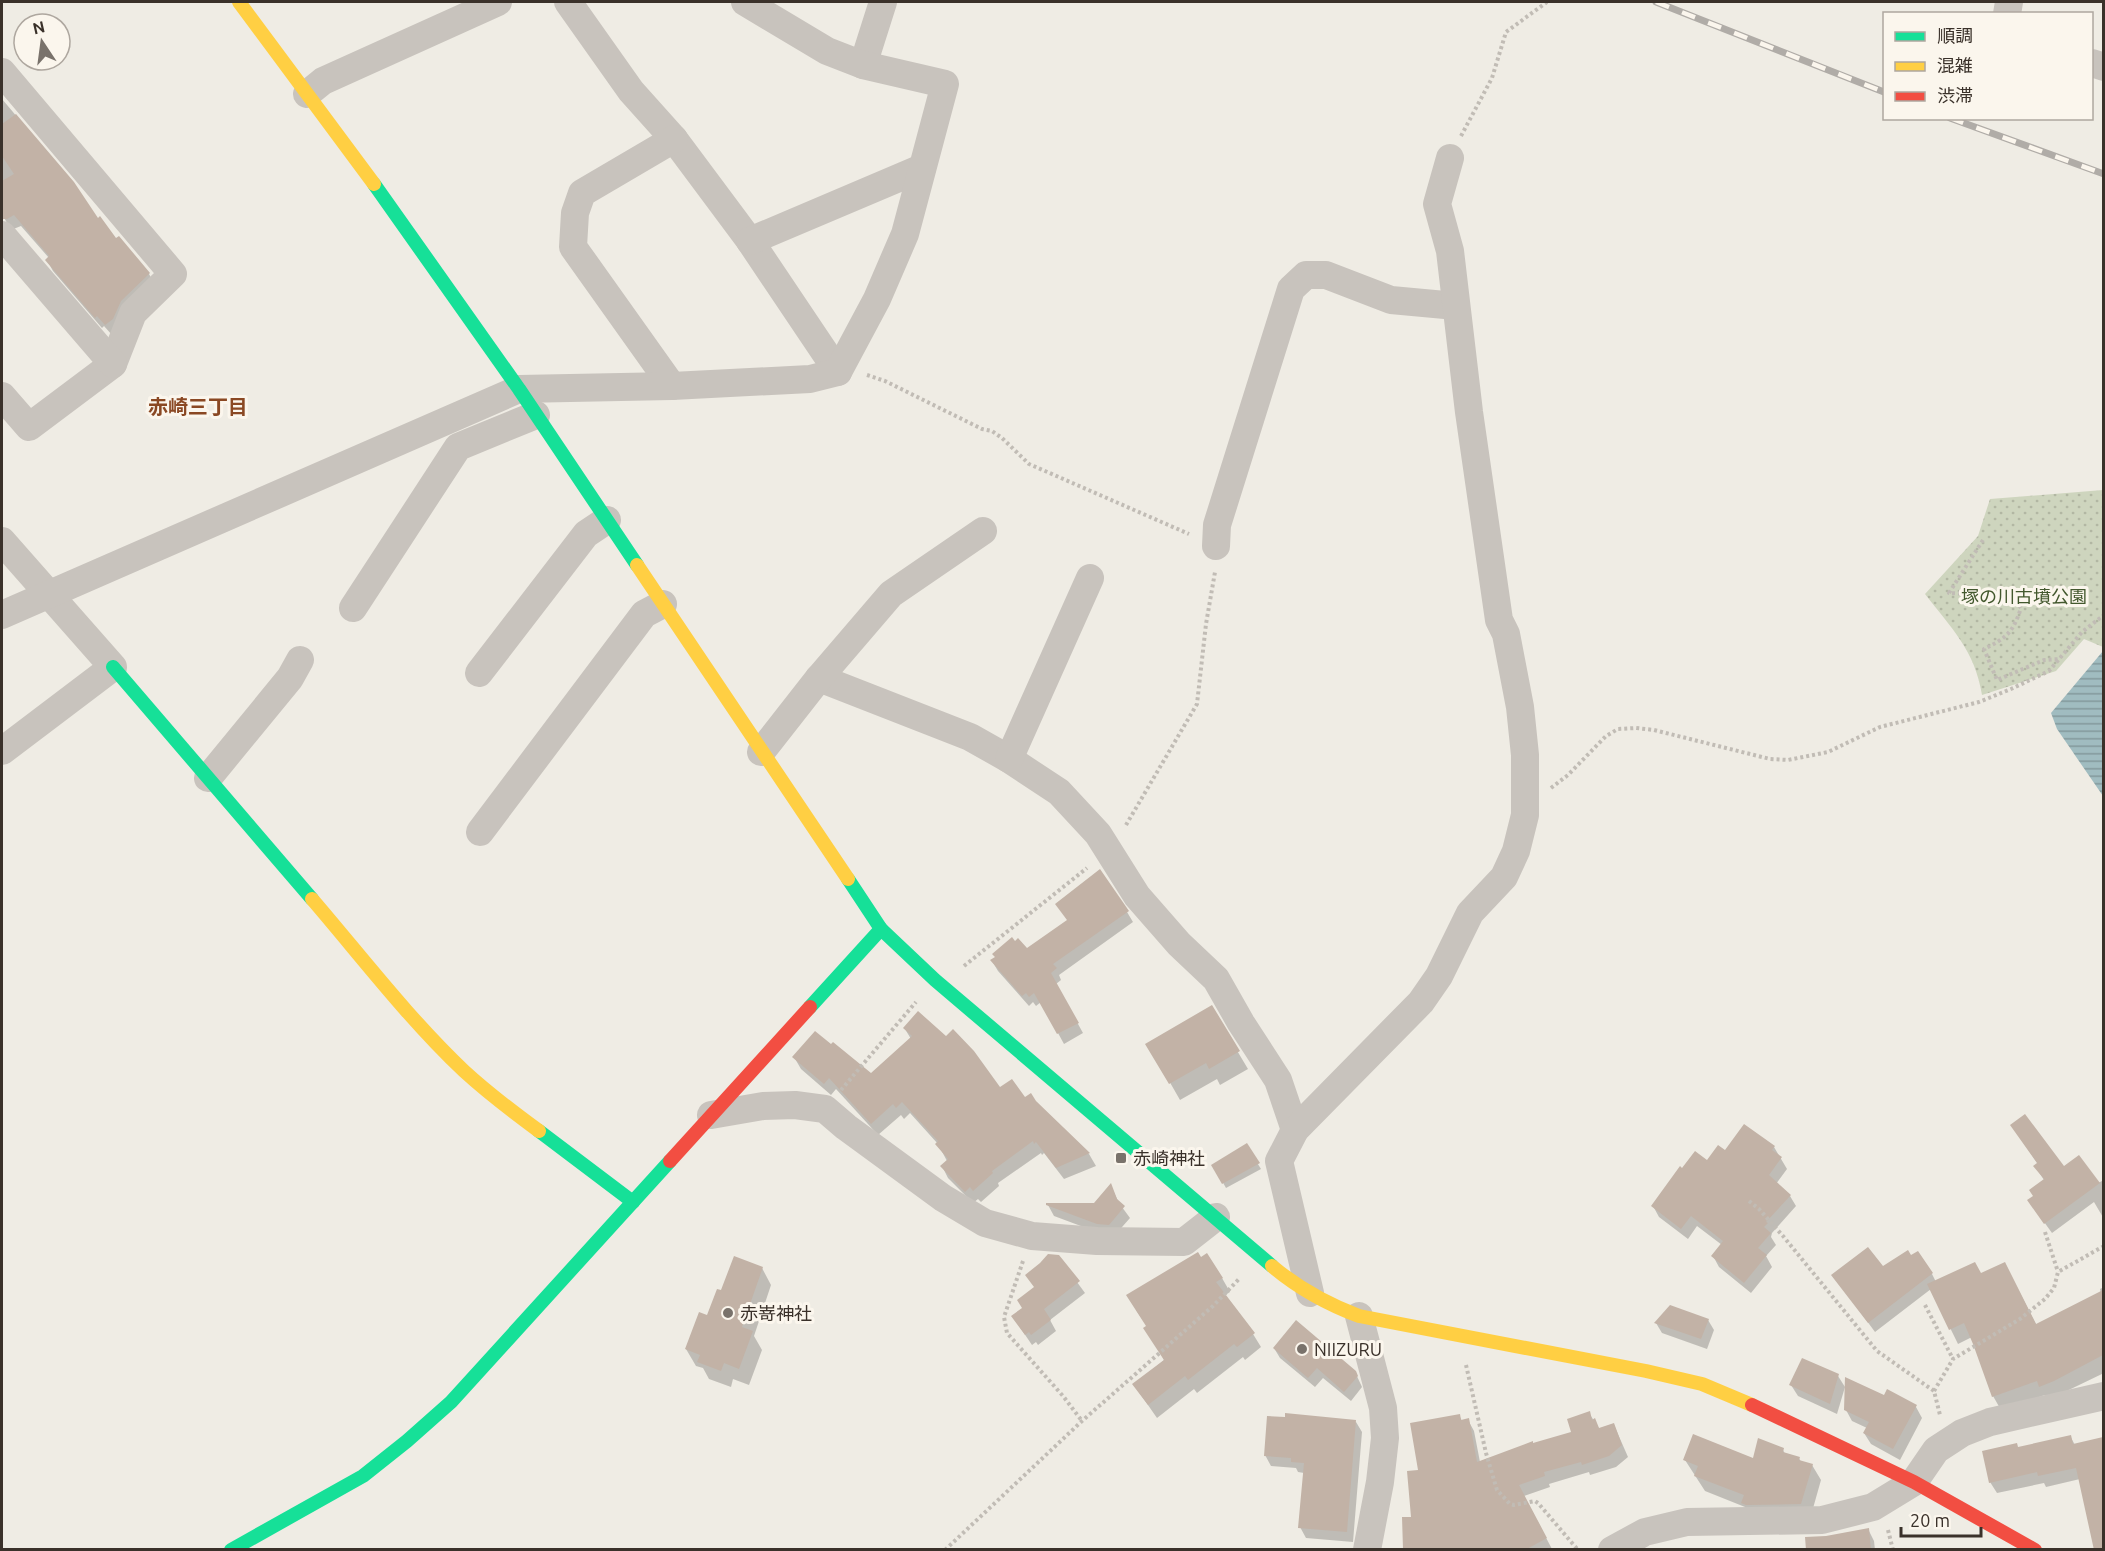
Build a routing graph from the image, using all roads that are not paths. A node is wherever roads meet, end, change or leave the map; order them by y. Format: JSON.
{"nodes":[{"id":1,"x":238,"y":2,"type":"edge"},
{"id":2,"x":498,"y":2,"type":"edge"},
{"id":3,"x":568,"y":2,"type":"edge"},
{"id":4,"x":745,"y":2,"type":"edge"},
{"id":5,"x":883,"y":2,"type":"edge"},
{"id":6,"x":863,"y":64,"type":"junction"},
{"id":7,"x":6,"y":88,"type":"edge"},
{"id":8,"x":307,"y":94,"type":"junction"},
{"id":9,"x":674,"y":139,"type":"junction"},
{"id":10,"x":1450,"y":158,"type":"road end"},
{"id":11,"x":922,"y":168,"type":"junction"},
{"id":12,"x":2,"y":235,"type":"edge"},
{"id":13,"x":750,"y":241,"type":"junction"},
{"id":14,"x":1456,"y":306,"type":"junction"},
{"id":15,"x":113,"y":364,"type":"junction"},
{"id":16,"x":838,"y":372,"type":"junction"},
{"id":17,"x":672,"y":386,"type":"junction"},
{"id":18,"x":519,"y":389,"type":"junction"},
{"id":19,"x":2,"y":396,"type":"edge"},
{"id":20,"x":536,"y":415,"type":"junction"},
{"id":21,"x":607,"y":520,"type":"junction"},
{"id":22,"x":983,"y":531,"type":"dead end"},
{"id":23,"x":2,"y":542,"type":"edge"},
{"id":24,"x":1216,"y":546,"type":"road end"},
{"id":25,"x":1090,"y":578,"type":"dead end"},
{"id":26,"x":48,"y":594,"type":"junction"},
{"id":27,"x":663,"y":604,"type":"junction"},
{"id":28,"x":353,"y":608,"type":"dead end"},
{"id":29,"x":2,"y":615,"type":"edge"},
{"id":30,"x":300,"y":660,"type":"dead end"},
{"id":31,"x":114,"y":667,"type":"junction"},
{"id":32,"x":479,"y":673,"type":"dead end"},
{"id":33,"x":819,"y":678,"type":"junction"},
{"id":34,"x":2,"y":751,"type":"edge"},
{"id":35,"x":761,"y":752,"type":"junction"},
{"id":36,"x":1009,"y":759,"type":"junction"},
{"id":37,"x":208,"y":778,"type":"junction"},
{"id":38,"x":480,"y":832,"type":"dead end"},
{"id":39,"x":881,"y":929,"type":"junction"},
{"id":40,"x":711,"y":1115,"type":"junction"},
{"id":41,"x":1295,"y":1130,"type":"junction"},
{"id":42,"x":633,"y":1202,"type":"junction"},
{"id":43,"x":1216,"y":1217,"type":"junction"},
{"id":44,"x":1310,"y":1293,"type":"junction"},
{"id":45,"x":1359,"y":1316,"type":"junction"},
{"id":46,"x":2103,"y":1396,"type":"edge"},
{"id":47,"x":1914,"y":1482,"type":"junction"},
{"id":48,"x":231,"y":1550,"type":"edge"},
{"id":49,"x":1367,"y":1550,"type":"edge"},
{"id":50,"x":1612,"y":1550,"type":"edge"},
{"id":51,"x":2035,"y":1550,"type":"edge"}],
"edges":[{"from":1,"to":8,"type":"street"},
{"from":2,"to":8,"type":"street"},
{"from":3,"to":9,"type":"street"},
{"from":4,"to":6,"type":"street"},
{"from":5,"to":6,"type":"street"},
{"from":6,"to":11,"type":"street"},
{"from":7,"to":15,"type":"street"},
{"from":8,"to":18,"type":"street"},
{"from":9,"to":13,"type":"street"},
{"from":9,"to":17,"type":"street"},
{"from":10,"to":14,"type":"street"},
{"from":11,"to":13,"type":"street"},
{"from":11,"to":16,"type":"street"},
{"from":12,"to":15,"type":"street"},
{"from":13,"to":16,"type":"street"},
{"from":14,"to":24,"type":"street"},
{"from":14,"to":41,"type":"street"},
{"from":15,"to":19,"type":"street"},
{"from":16,"to":17,"type":"street"},
{"from":17,"to":18,"type":"street"},
{"from":18,"to":20,"type":"street"},
{"from":18,"to":26,"type":"street"},
{"from":20,"to":21,"type":"street"},
{"from":20,"to":28,"type":"street"},
{"from":21,"to":27,"type":"street"},
{"from":21,"to":32,"type":"street"},
{"from":22,"to":33,"type":"street"},
{"from":23,"to":26,"type":"street"},
{"from":25,"to":36,"type":"street"},
{"from":26,"to":29,"type":"street"},
{"from":26,"to":31,"type":"street"},
{"from":27,"to":35,"type":"street"},
{"from":27,"to":38,"type":"street"},
{"from":30,"to":37,"type":"street"},
{"from":31,"to":34,"type":"street"},
{"from":31,"to":37,"type":"street"},
{"from":33,"to":35,"type":"street"},
{"from":33,"to":36,"type":"street"},
{"from":35,"to":39,"type":"street"},
{"from":36,"to":41,"type":"street"},
{"from":37,"to":42,"type":"street"},
{"from":39,"to":40,"type":"street"},
{"from":39,"to":43,"type":"street"},
{"from":40,"to":42,"type":"street"},
{"from":40,"to":43,"type":"street"},
{"from":41,"to":44,"type":"street"},
{"from":42,"to":48,"type":"street"},
{"from":43,"to":44,"type":"street"},
{"from":44,"to":45,"type":"street"},
{"from":45,"to":47,"type":"street"},
{"from":45,"to":49,"type":"street"},
{"from":46,"to":47,"type":"street"},
{"from":47,"to":50,"type":"street"},
{"from":47,"to":51,"type":"street"}]}
